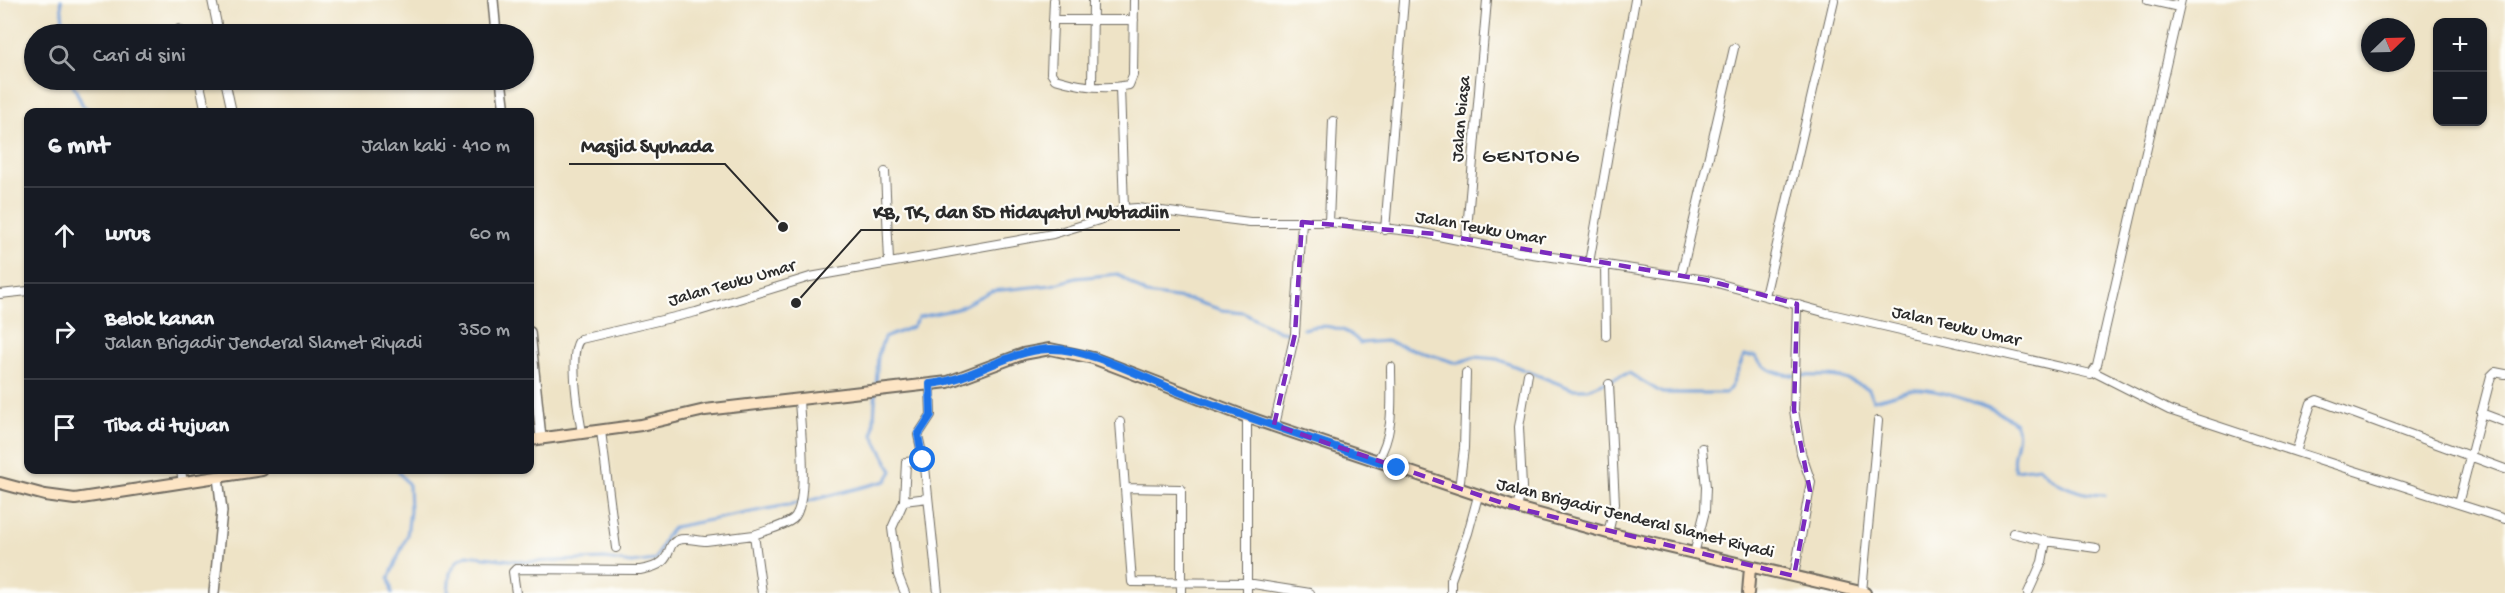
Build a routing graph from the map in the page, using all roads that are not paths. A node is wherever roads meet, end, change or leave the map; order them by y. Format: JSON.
{"nodes":[{"id":1,"x":213,"y":0,"type":"edge"},
{"id":2,"x":493,"y":0,"type":"edge"},
{"id":3,"x":1054,"y":0,"type":"edge"},
{"id":4,"x":1093,"y":0,"type":"edge"},
{"id":5,"x":1134,"y":0,"type":"edge"},
{"id":6,"x":1404,"y":0,"type":"edge"},
{"id":7,"x":1487,"y":0,"type":"edge"},
{"id":8,"x":1635,"y":0,"type":"edge"},
{"id":9,"x":1834,"y":0,"type":"edge"},
{"id":10,"x":2148,"y":0,"type":"edge"},
{"id":11,"x":2180,"y":4,"type":"edge"},
{"id":12,"x":1053,"y":20,"type":"junction"},
{"id":13,"x":1093,"y":20,"type":"junction"},
{"id":14,"x":1134,"y":20,"type":"junction"},
{"id":15,"x":217,"y":24,"type":"edge"},
{"id":16,"x":495,"y":24,"type":"edge"},
{"id":17,"x":1734,"y":48,"type":"dead end"},
{"id":18,"x":1092,"y":86,"type":"junction"},
{"id":19,"x":1120,"y":87,"type":"junction"},
{"id":20,"x":201,"y":90,"type":"edge"},
{"id":21,"x":227,"y":90,"type":"edge"},
{"id":22,"x":502,"y":90,"type":"edge"},
{"id":23,"x":205,"y":108,"type":"edge"},
{"id":24,"x":231,"y":108,"type":"edge"},
{"id":25,"x":504,"y":108,"type":"edge"},
{"id":26,"x":1333,"y":121,"type":"dead end"},
{"id":27,"x":885,"y":172,"type":"dead end"},
{"id":28,"x":1124,"y":209,"type":"junction"},
{"id":29,"x":1302,"y":222,"type":"junction"},
{"id":30,"x":1329,"y":222,"type":"junction"},
{"id":31,"x":1384,"y":230,"type":"junction"},
{"id":32,"x":1466,"y":241,"type":"junction"},
{"id":33,"x":889,"y":261,"type":"junction"},
{"id":34,"x":1589,"y":262,"type":"junction"},
{"id":35,"x":1605,"y":265,"type":"junction"},
{"id":36,"x":1681,"y":276,"type":"junction"},
{"id":37,"x":24,"y":291,"type":"edge"},
{"id":38,"x":0,"y":294,"type":"edge"},
{"id":39,"x":1765,"y":296,"type":"junction"},
{"id":40,"x":1797,"y":304,"type":"junction"},
{"id":41,"x":1606,"y":336,"type":"dead end"},
{"id":42,"x":1391,"y":367,"type":"dead end"},
{"id":43,"x":2094,"y":372,"type":"junction"},
{"id":44,"x":1466,"y":373,"type":"dead end"},
{"id":45,"x":1528,"y":374,"type":"dead end"},
{"id":46,"x":2505,"y":374,"type":"edge"},
{"id":47,"x":930,"y":384,"type":"junction"},
{"id":48,"x":1609,"y":384,"type":"dead end"},
{"id":49,"x":799,"y":400,"type":"junction"},
{"id":50,"x":2481,"y":414,"type":"junction"},
{"id":51,"x":1247,"y":417,"type":"junction"},
{"id":52,"x":534,"y":418,"type":"edge"},
{"id":53,"x":1878,"y":421,"type":"dead end"},
{"id":54,"x":1120,"y":422,"type":"dead end"},
{"id":55,"x":2505,"y":422,"type":"edge"},
{"id":56,"x":1274,"y":425,"type":"junction"},
{"id":57,"x":601,"y":431,"type":"junction"},
{"id":58,"x":582,"y":434,"type":"junction"},
{"id":59,"x":535,"y":439,"type":"edge"},
{"id":60,"x":1702,"y":448,"type":"dead end"},
{"id":61,"x":2296,"y":452,"type":"junction"},
{"id":62,"x":2471,"y":458,"type":"junction"},
{"id":63,"x":923,"y":460,"type":"junction"},
{"id":64,"x":1377,"y":461,"type":"junction"},
{"id":65,"x":2505,"y":469,"type":"edge"},
{"id":66,"x":182,"y":474,"type":"edge"},
{"id":67,"x":236,"y":474,"type":"edge"},
{"id":68,"x":218,"y":477,"type":"junction"},
{"id":69,"x":0,"y":483,"type":"edge"},
{"id":70,"x":183,"y":483,"type":"junction"},
{"id":71,"x":1125,"y":488,"type":"junction"},
{"id":72,"x":1459,"y":489,"type":"junction"},
{"id":73,"x":1478,"y":496,"type":"junction"},
{"id":74,"x":928,"y":498,"type":"junction"},
{"id":75,"x":904,"y":501,"type":"junction"},
{"id":76,"x":2458,"y":504,"type":"junction"},
{"id":77,"x":1517,"y":508,"type":"junction"},
{"id":78,"x":2505,"y":519,"type":"edge"},
{"id":79,"x":2013,"y":532,"type":"dead end"},
{"id":80,"x":1608,"y":533,"type":"junction"},
{"id":81,"x":754,"y":535,"type":"junction"},
{"id":82,"x":2046,"y":541,"type":"junction"},
{"id":83,"x":616,"y":548,"type":"dead end"},
{"id":84,"x":2096,"y":548,"type":"dead end"},
{"id":85,"x":1694,"y":554,"type":"junction"},
{"id":86,"x":1750,"y":567,"type":"junction"},
{"id":87,"x":1794,"y":576,"type":"junction"},
{"id":88,"x":1181,"y":583,"type":"junction"},
{"id":89,"x":1247,"y":583,"type":"junction"},
{"id":90,"x":214,"y":593,"type":"edge"},
{"id":91,"x":516,"y":593,"type":"edge"},
{"id":92,"x":762,"y":593,"type":"edge"},
{"id":93,"x":905,"y":593,"type":"edge"},
{"id":94,"x":938,"y":593,"type":"edge"},
{"id":95,"x":1181,"y":593,"type":"edge"},
{"id":96,"x":1247,"y":593,"type":"edge"},
{"id":97,"x":1310,"y":593,"type":"edge"},
{"id":98,"x":1451,"y":593,"type":"edge"},
{"id":99,"x":1748,"y":593,"type":"edge"},
{"id":100,"x":1864,"y":593,"type":"edge"},
{"id":101,"x":2028,"y":593,"type":"edge"}],
"edges":[{"from":1,"to":15,"type":"street"},
{"from":2,"to":16,"type":"street"},
{"from":3,"to":12,"type":"street"},
{"from":4,"to":13,"type":"street"},
{"from":5,"to":14,"type":"street"},
{"from":6,"to":31,"type":"street"},
{"from":7,"to":32,"type":"street","name":"Jalan biasa"},
{"from":8,"to":34,"type":"street"},
{"from":9,"to":39,"type":"street"},
{"from":10,"to":11,"type":"street"},
{"from":11,"to":43,"type":"street"},
{"from":12,"to":13,"type":"street"},
{"from":12,"to":18,"type":"street"},
{"from":13,"to":14,"type":"street"},
{"from":13,"to":18,"type":"street"},
{"from":14,"to":19,"type":"street"},
{"from":17,"to":36,"type":"street"},
{"from":18,"to":19,"type":"street"},
{"from":19,"to":28,"type":"street"},
{"from":20,"to":23,"type":"street"},
{"from":21,"to":24,"type":"street"},
{"from":22,"to":25,"type":"street"},
{"from":26,"to":30,"type":"street"},
{"from":27,"to":33,"type":"street"},
{"from":28,"to":29,"type":"street","name":"Jalan Teuku Umar"},
{"from":28,"to":33,"type":"street","name":"Jalan Teuku Umar"},
{"from":29,"to":30,"type":"street","name":"Jalan Teuku Umar"},
{"from":29,"to":56,"type":"street"},
{"from":30,"to":31,"type":"street","name":"Jalan Teuku Umar"},
{"from":31,"to":32,"type":"street","name":"Jalan Teuku Umar"},
{"from":32,"to":34,"type":"street","name":"Jalan Teuku Umar"},
{"from":33,"to":58,"type":"street","name":"Jalan Teuku Umar"},
{"from":34,"to":35,"type":"street","name":"Jalan Teuku Umar"},
{"from":35,"to":36,"type":"street","name":"Jalan Teuku Umar"},
{"from":35,"to":41,"type":"street"},
{"from":36,"to":39,"type":"street","name":"Jalan Teuku Umar"},
{"from":37,"to":38,"type":"street"},
{"from":39,"to":40,"type":"street","name":"Jalan Teuku Umar"},
{"from":40,"to":43,"type":"street","name":"Jalan Teuku Umar"},
{"from":40,"to":87,"type":"street"},
{"from":42,"to":64,"type":"street"},
{"from":43,"to":61,"type":"street"},
{"from":44,"to":72,"type":"street"},
{"from":45,"to":77,"type":"street"},
{"from":46,"to":50,"type":"street"},
{"from":47,"to":49,"type":"main road","name":"Jalan Brigadir Jenderal Slamet Riyadi"},
{"from":47,"to":51,"type":"main road","name":"Jalan Brigadir Jenderal Slamet Riyadi"},
{"from":47,"to":63,"type":"street"},
{"from":48,"to":80,"type":"street"},
{"from":49,"to":57,"type":"main road","name":"Jalan Brigadir Jenderal Slamet Riyadi"},
{"from":49,"to":81,"type":"street"},
{"from":50,"to":55,"type":"street"},
{"from":50,"to":62,"type":"street"},
{"from":51,"to":56,"type":"main road","name":"Jalan Brigadir Jenderal Slamet Riyadi"},
{"from":51,"to":89,"type":"street"},
{"from":52,"to":59,"type":"street"},
{"from":53,"to":100,"type":"street"},
{"from":54,"to":71,"type":"street"},
{"from":56,"to":64,"type":"main road","name":"Jalan Brigadir Jenderal Slamet Riyadi"},
{"from":57,"to":58,"type":"main road","name":"Jalan Brigadir Jenderal Slamet Riyadi"},
{"from":57,"to":83,"type":"street"},
{"from":58,"to":59,"type":"main road","name":"Jalan Brigadir Jenderal Slamet Riyadi"},
{"from":60,"to":85,"type":"street"},
{"from":61,"to":62,"type":"street"},
{"from":61,"to":76,"type":"street"},
{"from":62,"to":65,"type":"street"},
{"from":62,"to":76,"type":"street"},
{"from":63,"to":74,"type":"street"},
{"from":63,"to":75,"type":"street"},
{"from":64,"to":72,"type":"main road","name":"Jalan Brigadir Jenderal Slamet Riyadi"},
{"from":66,"to":70,"type":"street"},
{"from":67,"to":68,"type":"main road"},
{"from":68,"to":70,"type":"main road"},
{"from":68,"to":90,"type":"street"},
{"from":69,"to":70,"type":"main road"},
{"from":71,"to":88,"type":"street"},
{"from":71,"to":88,"type":"street"},
{"from":72,"to":73,"type":"main road","name":"Jalan Brigadir Jenderal Slamet Riyadi"},
{"from":73,"to":77,"type":"main road","name":"Jalan Brigadir Jenderal Slamet Riyadi"},
{"from":73,"to":98,"type":"street"},
{"from":74,"to":75,"type":"street"},
{"from":74,"to":94,"type":"street"},
{"from":75,"to":93,"type":"street"},
{"from":76,"to":78,"type":"street"},
{"from":77,"to":80,"type":"main road","name":"Jalan Brigadir Jenderal Slamet Riyadi"},
{"from":79,"to":82,"type":"street"},
{"from":80,"to":85,"type":"main road","name":"Jalan Brigadir Jenderal Slamet Riyadi"},
{"from":81,"to":91,"type":"street"},
{"from":81,"to":92,"type":"street"},
{"from":82,"to":84,"type":"street"},
{"from":82,"to":101,"type":"street"},
{"from":85,"to":86,"type":"main road","name":"Jalan Brigadir Jenderal Slamet Riyadi"},
{"from":86,"to":87,"type":"main road","name":"Jalan Brigadir Jenderal Slamet Riyadi"},
{"from":86,"to":99,"type":"main road"},
{"from":87,"to":100,"type":"main road","name":"Jalan Brigadir Jenderal Slamet Riyadi"},
{"from":88,"to":89,"type":"street"},
{"from":88,"to":95,"type":"street"},
{"from":89,"to":96,"type":"street"},
{"from":89,"to":97,"type":"street"}]}
